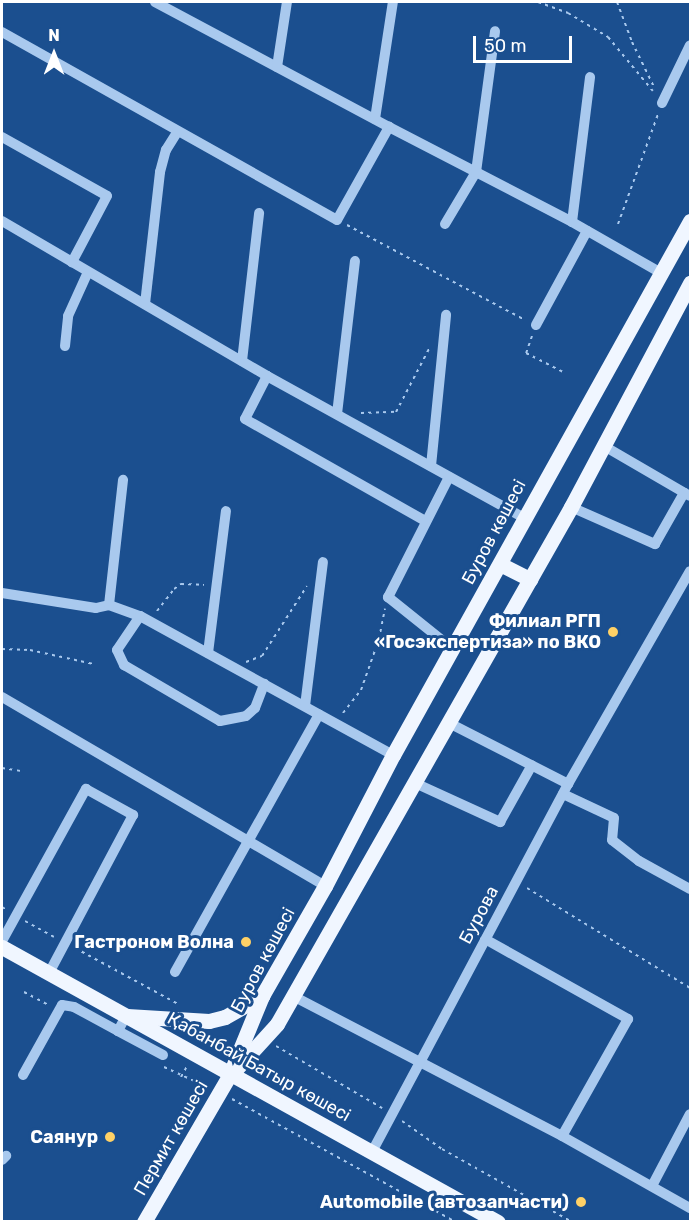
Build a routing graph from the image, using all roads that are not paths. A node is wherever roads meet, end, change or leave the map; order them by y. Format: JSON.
{"nodes":[{"id":1,"x":155,"y":2,"type":"edge"},
{"id":2,"x":287,"y":2,"type":"edge"},
{"id":3,"x":393,"y":2,"type":"edge"},
{"id":4,"x":495,"y":30,"type":"dead end"},
{"id":5,"x":2,"y":32,"type":"edge"},
{"id":6,"x":690,"y":45,"type":"edge"},
{"id":7,"x":277,"y":67,"type":"junction"},
{"id":8,"x":590,"y":77,"type":"dead end"},
{"id":9,"x":662,"y":103,"type":"road end"},
{"id":10,"x":375,"y":119,"type":"junction"},
{"id":11,"x":389,"y":127,"type":"junction"},
{"id":12,"x":178,"y":131,"type":"junction"},
{"id":13,"x":2,"y":137,"type":"edge"},
{"id":14,"x":476,"y":172,"type":"junction"},
{"id":15,"x":259,"y":213,"type":"dead end"},
{"id":16,"x":2,"y":220,"type":"edge"},
{"id":17,"x":690,"y":220,"type":"edge"},
{"id":18,"x":572,"y":222,"type":"junction"},
{"id":19,"x":445,"y":225,"type":"dead end"},
{"id":20,"x":587,"y":231,"type":"junction"},
{"id":21,"x":355,"y":261,"type":"dead end"},
{"id":22,"x":72,"y":262,"type":"junction"},
{"id":23,"x":88,"y":272,"type":"junction"},
{"id":24,"x":661,"y":273,"type":"junction"},
{"id":25,"x":690,"y":283,"type":"edge"},
{"id":26,"x":145,"y":304,"type":"junction"},
{"id":27,"x":446,"y":315,"type":"dead end"},
{"id":28,"x":536,"y":325,"type":"road end"},
{"id":29,"x":65,"y":346,"type":"dead end"},
{"id":30,"x":242,"y":361,"type":"junction"},
{"id":31,"x":267,"y":376,"type":"junction"},
{"id":32,"x":337,"y":414,"type":"junction"},
{"id":33,"x":604,"y":446,"type":"junction"},
{"id":34,"x":431,"y":466,"type":"junction"},
{"id":35,"x":449,"y":477,"type":"junction"},
{"id":36,"x":123,"y":480,"type":"dead end"},
{"id":37,"x":687,"y":494,"type":"edge"},
{"id":38,"x":571,"y":507,"type":"junction"},
{"id":39,"x":225,"y":511,"type":"dead end"},
{"id":40,"x":524,"y":518,"type":"junction"},
{"id":41,"x":425,"y":521,"type":"junction"},
{"id":42,"x":322,"y":562,"type":"road end"},
{"id":43,"x":500,"y":564,"type":"junction"},
{"id":44,"x":690,"y":571,"type":"edge"},
{"id":45,"x":530,"y":579,"type":"junction"},
{"id":46,"x":2,"y":593,"type":"edge"},
{"id":47,"x":109,"y":605,"type":"junction"},
{"id":48,"x":144,"y":618,"type":"junction"},
{"id":49,"x":453,"y":649,"type":"junction"},
{"id":50,"x":208,"y":653,"type":"junction"},
{"id":51,"x":264,"y":684,"type":"junction"},
{"id":52,"x":2,"y":697,"type":"edge"},
{"id":53,"x":305,"y":706,"type":"junction"},
{"id":54,"x":319,"y":714,"type":"junction"},
{"id":55,"x":449,"y":723,"type":"junction"},
{"id":56,"x":393,"y":755,"type":"junction"},
{"id":57,"x":532,"y":765,"type":"junction"},
{"id":58,"x":415,"y":783,"type":"junction"},
{"id":59,"x":566,"y":789,"type":"junction"},
{"id":60,"x":247,"y":841,"type":"junction"},
{"id":61,"x":325,"y":886,"type":"junction"},
{"id":62,"x":690,"y":889,"type":"edge"},
{"id":63,"x":485,"y":939,"type":"junction"},
{"id":64,"x":2,"y":941,"type":"edge"},
{"id":65,"x":2,"y":947,"type":"edge"},
{"id":66,"x":175,"y":972,"type":"dead end"},
{"id":67,"x":49,"y":973,"type":"junction"},
{"id":68,"x":262,"y":996,"type":"junction"},
{"id":69,"x":292,"y":996,"type":"junction"},
{"id":70,"x":126,"y":1016,"type":"junction"},
{"id":71,"x":118,"y":1031,"type":"junction"},
{"id":72,"x":162,"y":1060,"type":"road end"},
{"id":73,"x":420,"y":1062,"type":"junction"},
{"id":74,"x":230,"y":1074,"type":"junction"},
{"id":75,"x":23,"y":1075,"type":"dead end"},
{"id":76,"x":690,"y":1114,"type":"edge"},
{"id":77,"x":562,"y":1136,"type":"junction"},
{"id":78,"x":372,"y":1152,"type":"junction"},
{"id":79,"x":652,"y":1186,"type":"junction"},
{"id":80,"x":690,"y":1208,"type":"edge"},
{"id":81,"x":144,"y":1221,"type":"edge"},
{"id":82,"x":498,"y":1221,"type":"edge"}],
"edges":[{"from":1,"to":7,"type":"street"},
{"from":2,"to":7,"type":"street"},
{"from":3,"to":10,"type":"street"},
{"from":4,"to":14,"type":"street"},
{"from":5,"to":12,"type":"street"},
{"from":6,"to":9,"type":"street"},
{"from":7,"to":10,"type":"street"},
{"from":8,"to":18,"type":"street"},
{"from":10,"to":11,"type":"street"},
{"from":11,"to":12,"type":"street"},
{"from":11,"to":14,"type":"street"},
{"from":12,"to":26,"type":"street"},
{"from":13,"to":22,"type":"street"},
{"from":14,"to":18,"type":"street"},
{"from":14,"to":19,"type":"street"},
{"from":15,"to":30,"type":"street"},
{"from":16,"to":22,"type":"street"},
{"from":17,"to":24,"type":"main road","name":"Буров көшесі"},
{"from":18,"to":20,"type":"street"},
{"from":20,"to":24,"type":"street"},
{"from":20,"to":28,"type":"street"},
{"from":21,"to":32,"type":"street"},
{"from":22,"to":23,"type":"street"},
{"from":23,"to":26,"type":"street"},
{"from":23,"to":29,"type":"street"},
{"from":24,"to":40,"type":"main road","name":"Буров көшесі"},
{"from":25,"to":33,"type":"main road"},
{"from":26,"to":30,"type":"street"},
{"from":27,"to":34,"type":"street"},
{"from":30,"to":31,"type":"street"},
{"from":31,"to":32,"type":"street"},
{"from":31,"to":41,"type":"street"},
{"from":32,"to":34,"type":"street"},
{"from":33,"to":37,"type":"street"},
{"from":33,"to":38,"type":"main road"},
{"from":34,"to":35,"type":"street"},
{"from":35,"to":40,"type":"street"},
{"from":35,"to":41,"type":"street"},
{"from":36,"to":47,"type":"street"},
{"from":37,"to":38,"type":"street"},
{"from":38,"to":45,"type":"main road"},
{"from":39,"to":50,"type":"street"},
{"from":40,"to":43,"type":"main road","name":"Буров көшесі"},
{"from":41,"to":49,"type":"street"},
{"from":42,"to":53,"type":"street"},
{"from":43,"to":45,"type":"main road"},
{"from":43,"to":49,"type":"main road","name":"Буров көшесі"},
{"from":44,"to":59,"type":"street","name":"Бурова"},
{"from":45,"to":55,"type":"main road"},
{"from":46,"to":47,"type":"street"},
{"from":47,"to":48,"type":"street"},
{"from":48,"to":50,"type":"street"},
{"from":48,"to":51,"type":"street"},
{"from":49,"to":56,"type":"main road","name":"Буров көшесі"},
{"from":50,"to":51,"type":"street"},
{"from":51,"to":53,"type":"street"},
{"from":52,"to":60,"type":"street"},
{"from":53,"to":54,"type":"street"},
{"from":54,"to":56,"type":"street"},
{"from":54,"to":60,"type":"street"},
{"from":55,"to":57,"type":"street"},
{"from":55,"to":58,"type":"main road"},
{"from":56,"to":61,"type":"main road","name":"Буров көшесі"},
{"from":57,"to":58,"type":"street"},
{"from":57,"to":59,"type":"street"},
{"from":58,"to":69,"type":"main road"},
{"from":59,"to":62,"type":"street"},
{"from":59,"to":63,"type":"street","name":"Бурова"},
{"from":60,"to":61,"type":"street"},
{"from":60,"to":66,"type":"street"},
{"from":61,"to":68,"type":"main road","name":"Буров көшесі"},
{"from":63,"to":73,"type":"street","name":"Бурова"},
{"from":63,"to":77,"type":"street"},
{"from":64,"to":67,"type":"street"},
{"from":65,"to":67,"type":"main road","name":"Қабанбай Батыр көшесі"},
{"from":67,"to":70,"type":"main road","name":"Қабанбай Батыр көшесі"},
{"from":68,"to":70,"type":"main road"},
{"from":68,"to":74,"type":"main road","name":"Буров көшесі"},
{"from":69,"to":73,"type":"street"},
{"from":69,"to":74,"type":"main road"},
{"from":70,"to":71,"type":"street"},
{"from":70,"to":74,"type":"main road","name":"Қабанбай Батыр көшесі"},
{"from":71,"to":72,"type":"street"},
{"from":71,"to":75,"type":"street"},
{"from":73,"to":77,"type":"street"},
{"from":73,"to":78,"type":"street","name":"Бурова"},
{"from":74,"to":78,"type":"main road","name":"Қабанбай Батыр көшесі"},
{"from":74,"to":81,"type":"main road","name":"Пермит көшесі"},
{"from":76,"to":79,"type":"street"},
{"from":77,"to":79,"type":"street"},
{"from":78,"to":82,"type":"main road","name":"Қабанбай Батыр көшесі"},
{"from":79,"to":80,"type":"street"}]}
